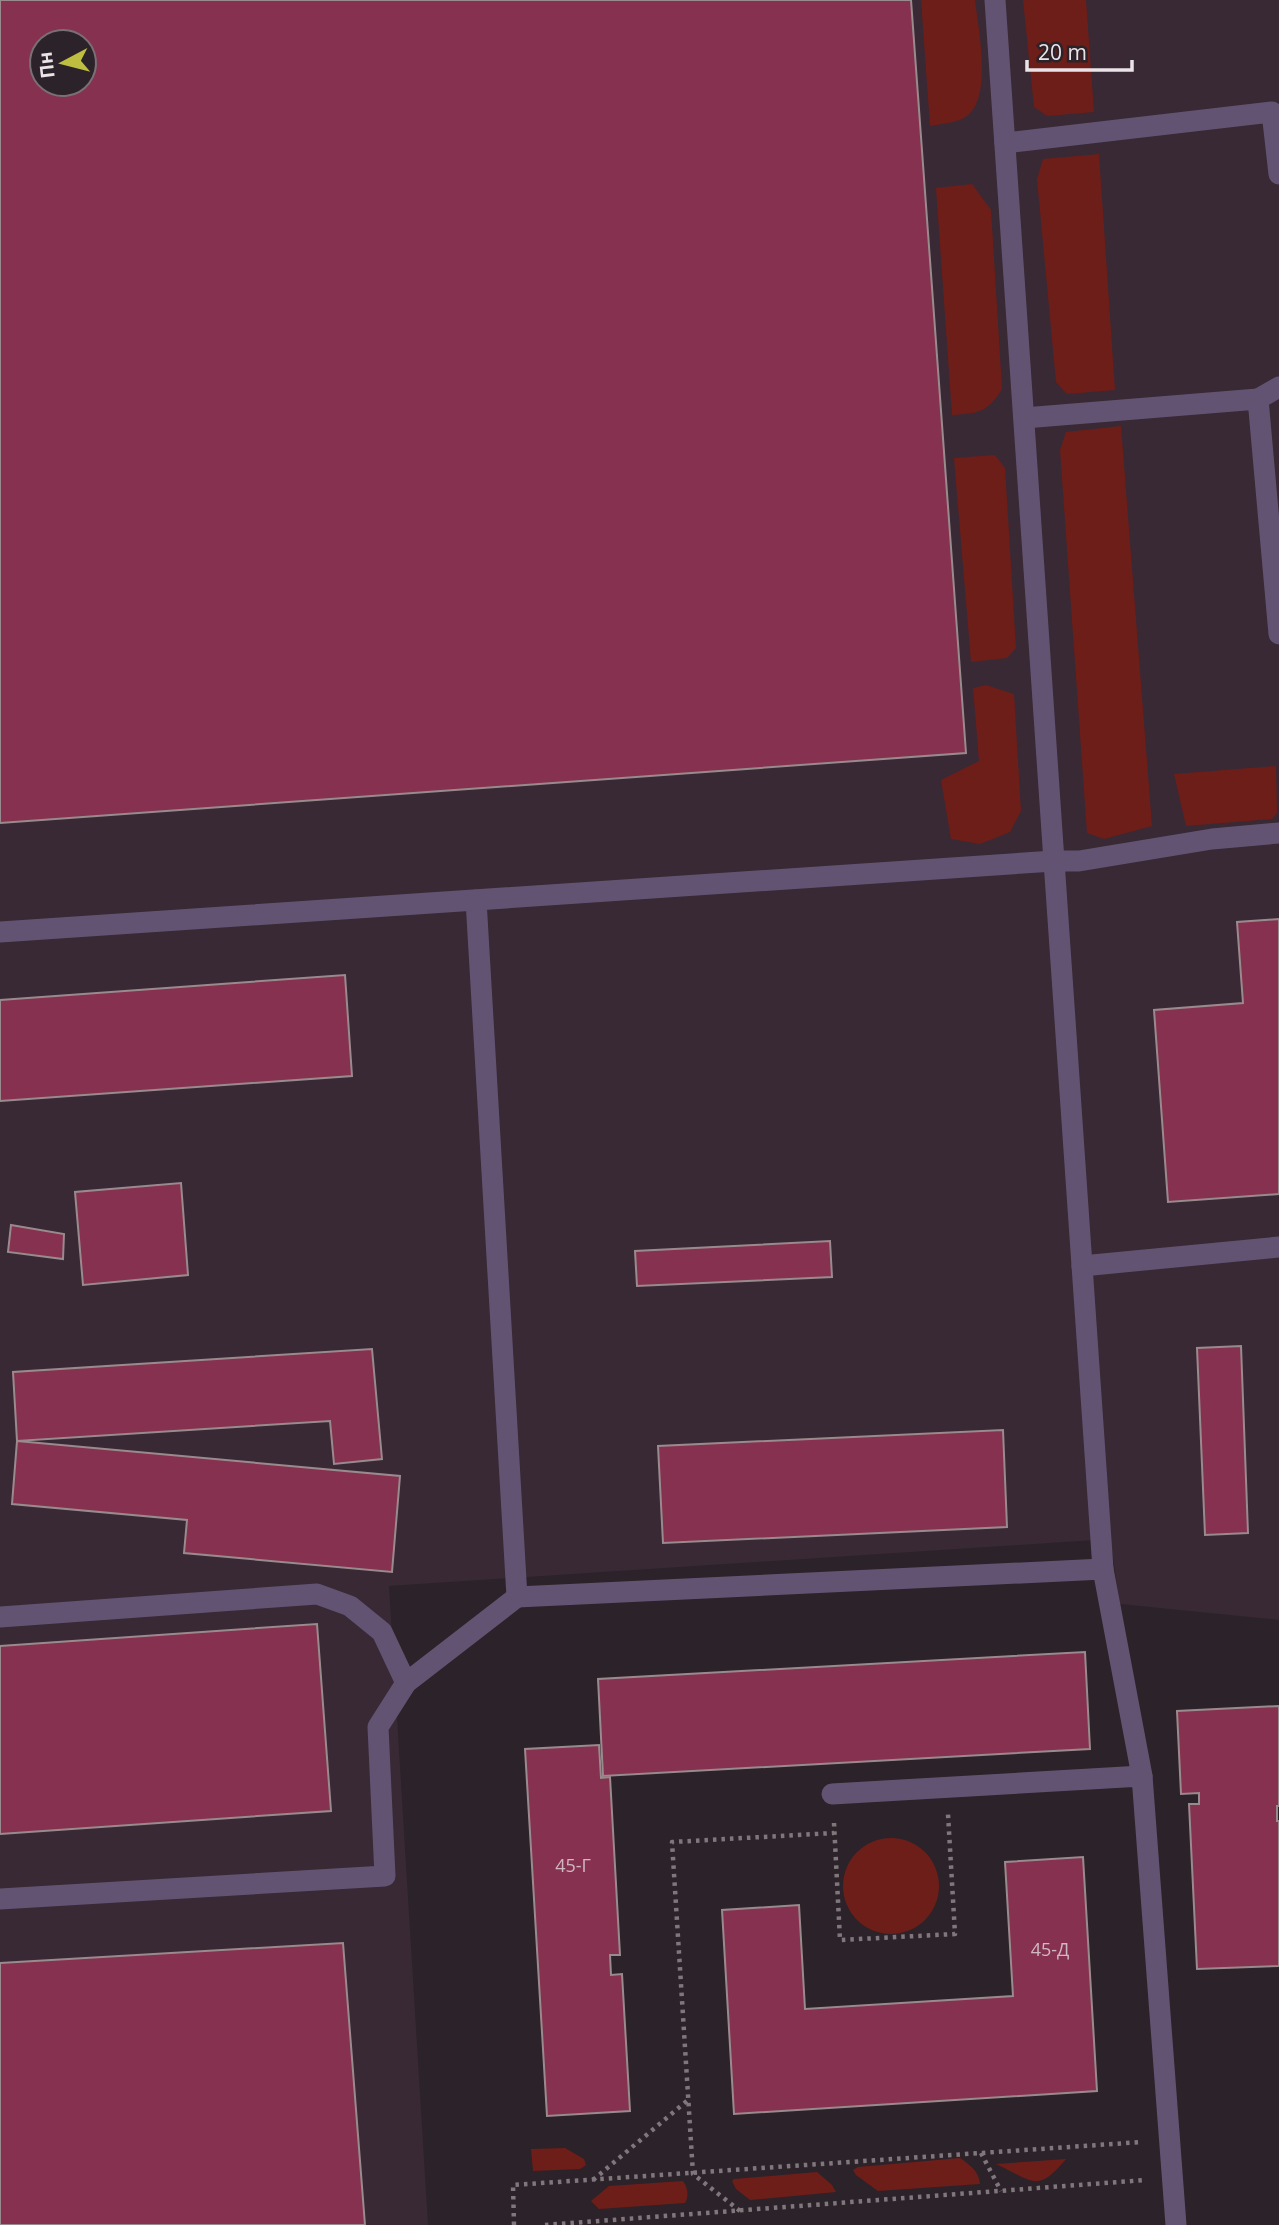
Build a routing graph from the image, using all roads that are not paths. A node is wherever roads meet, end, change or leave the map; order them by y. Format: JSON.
{"nodes":[{"id":1,"x":995,"y":0,"type":"edge"},
{"id":2,"x":1005,"y":143,"type":"junction"},
{"id":3,"x":1279,"y":174,"type":"edge"},
{"id":4,"x":1279,"y":387,"type":"edge"},
{"id":5,"x":1258,"y":399,"type":"junction"},
{"id":6,"x":1024,"y":418,"type":"junction"},
{"id":7,"x":1279,"y":634,"type":"edge"},
{"id":8,"x":1279,"y":833,"type":"edge"},
{"id":9,"x":1054,"y":861,"type":"junction"},
{"id":10,"x":476,"y":900,"type":"junction"},
{"id":11,"x":0,"y":932,"type":"edge"},
{"id":12,"x":1279,"y":1247,"type":"edge"},
{"id":13,"x":1082,"y":1266,"type":"junction"},
{"id":14,"x":1103,"y":1569,"type":"junction"},
{"id":15,"x":517,"y":1598,"type":"junction"},
{"id":16,"x":0,"y":1617,"type":"edge"},
{"id":17,"x":406,"y":1683,"type":"junction"},
{"id":18,"x":1142,"y":1776,"type":"junction"},
{"id":19,"x":832,"y":1794,"type":"road end"},
{"id":20,"x":0,"y":1899,"type":"edge"},
{"id":21,"x":1176,"y":2225,"type":"edge"}],
"edges":[{"from":1,"to":2,"type":"lane"},
{"from":2,"to":3,"type":"lane"},
{"from":2,"to":6,"type":"lane"},
{"from":4,"to":5,"type":"lane"},
{"from":5,"to":6,"type":"lane"},
{"from":5,"to":7,"type":"lane"},
{"from":6,"to":9,"type":"lane"},
{"from":8,"to":9,"type":"lane"},
{"from":9,"to":10,"type":"lane"},
{"from":9,"to":13,"type":"lane"},
{"from":10,"to":11,"type":"lane"},
{"from":10,"to":15,"type":"lane"},
{"from":12,"to":13,"type":"lane"},
{"from":13,"to":14,"type":"lane"},
{"from":14,"to":15,"type":"lane"},
{"from":14,"to":18,"type":"lane"},
{"from":15,"to":17,"type":"lane"},
{"from":16,"to":17,"type":"lane"},
{"from":17,"to":20,"type":"lane"},
{"from":18,"to":19,"type":"lane"},
{"from":18,"to":21,"type":"lane"}]}
